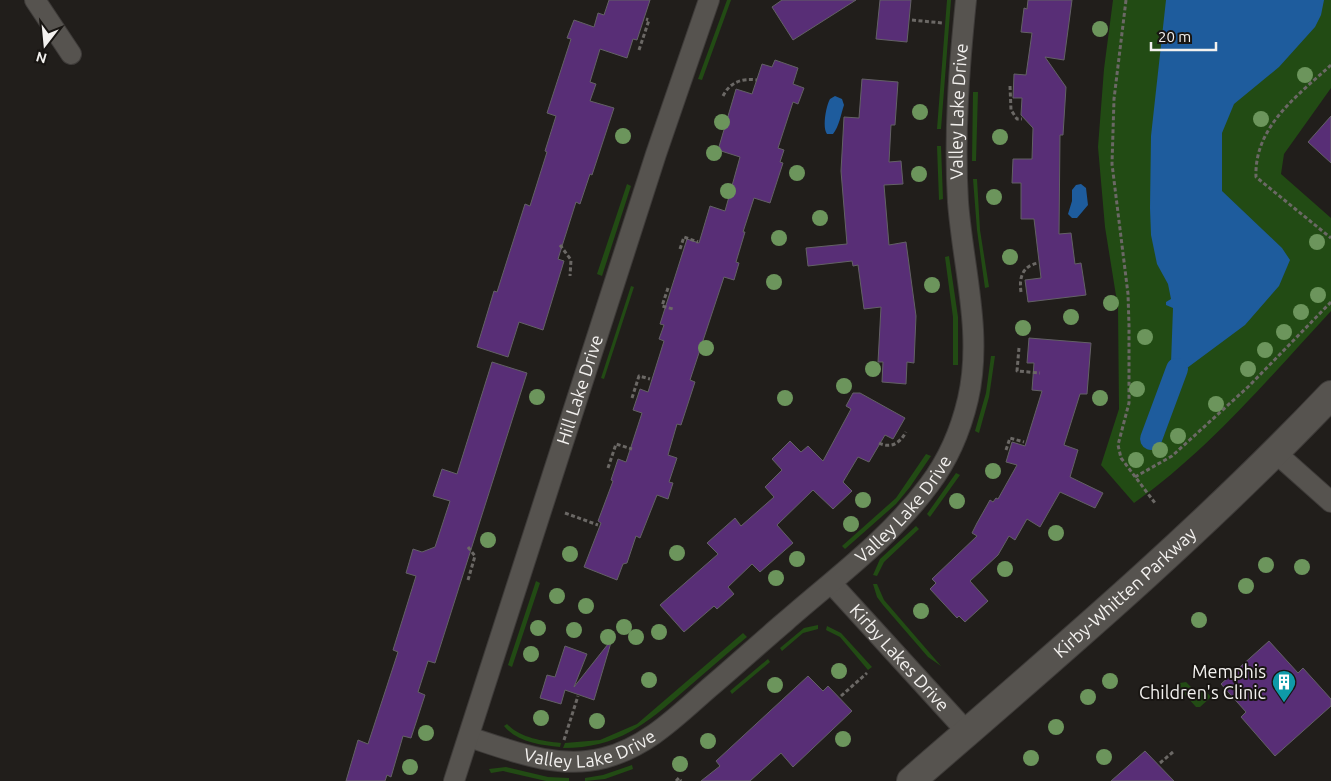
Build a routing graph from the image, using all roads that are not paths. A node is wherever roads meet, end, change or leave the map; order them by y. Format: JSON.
{"nodes":[{"id":1,"x":35,"y":0,"type":"edge"},
{"id":2,"x":709,"y":0,"type":"edge"},
{"id":3,"x":966,"y":0,"type":"edge"},
{"id":4,"x":71,"y":54,"type":"dead end"},
{"id":5,"x":1331,"y":395,"type":"edge"},
{"id":6,"x":1276,"y":453,"type":"junction"},
{"id":7,"x":1331,"y":502,"type":"edge"},
{"id":8,"x":832,"y":584,"type":"junction"},
{"id":9,"x":967,"y":732,"type":"junction"},
{"id":10,"x":469,"y":737,"type":"junction"},
{"id":11,"x":454,"y":781,"type":"edge"},
{"id":12,"x":911,"y":781,"type":"edge"}],
"edges":[{"from":1,"to":4,"type":"street"},
{"from":2,"to":10,"type":"street","name":"Hill Lake Drive"},
{"from":3,"to":8,"type":"street","name":"Valley Lake Drive"},
{"from":5,"to":6,"type":"main road","name":"Kirby-Whitten Parkway"},
{"from":6,"to":7,"type":"street"},
{"from":6,"to":9,"type":"main road","name":"Kirby-Whitten Parkway"},
{"from":8,"to":9,"type":"street","name":"Kirby Lakes Drive"},
{"from":8,"to":10,"type":"street","name":"Valley Lake Drive"},
{"from":9,"to":12,"type":"main road","name":"Kirby-Whitten Parkway"},
{"from":10,"to":11,"type":"street","name":"Hill Lake Drive"}]}
